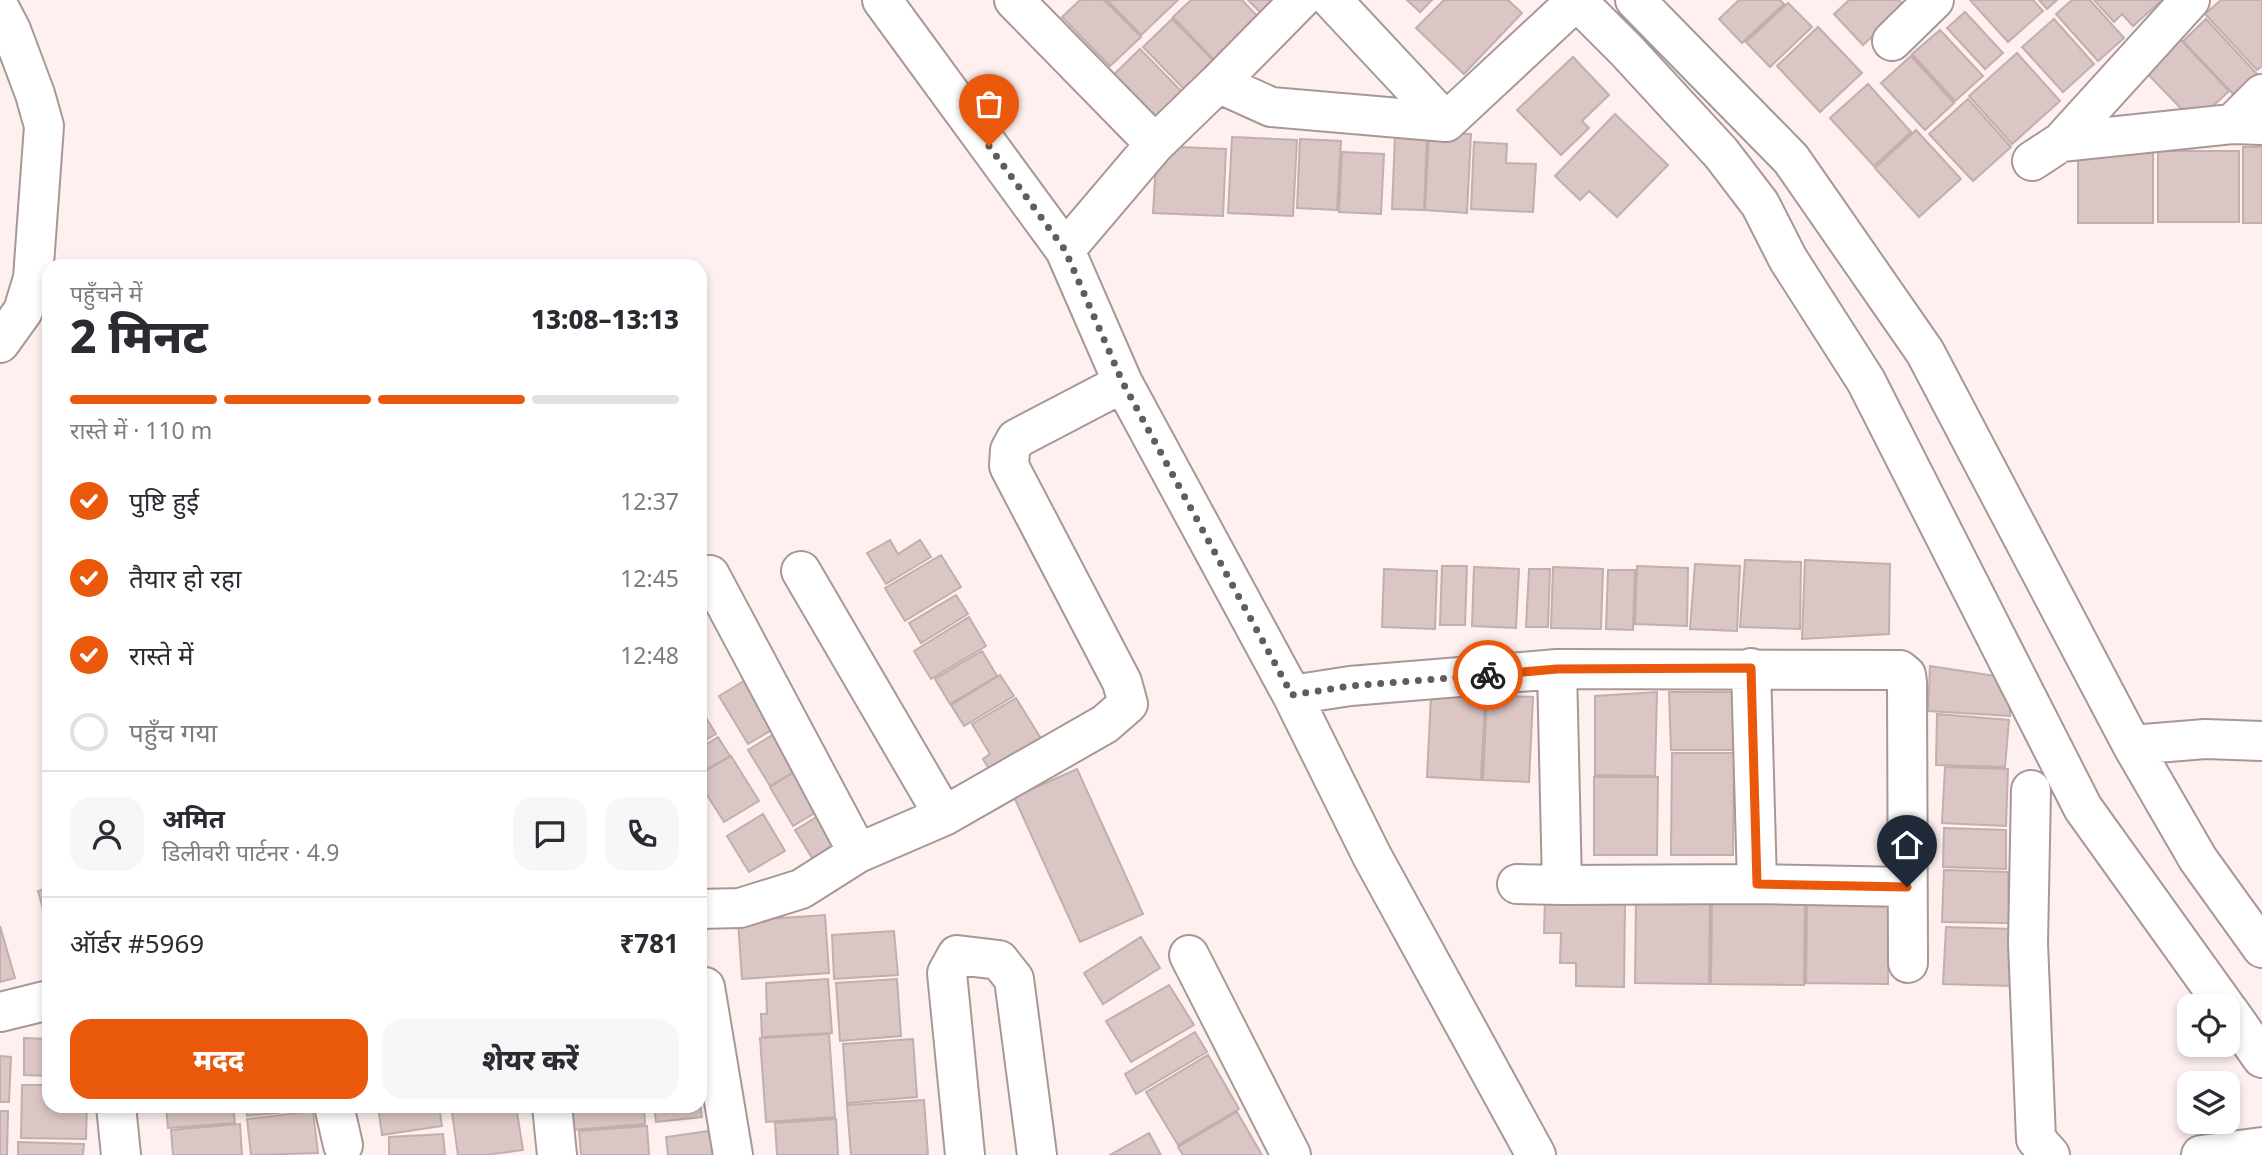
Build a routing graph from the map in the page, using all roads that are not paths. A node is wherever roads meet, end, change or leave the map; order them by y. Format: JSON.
{"nodes":[{"id":1,"x":882,"y":0,"type":"edge"},
{"id":2,"x":1300,"y":0,"type":"edge"},
{"id":3,"x":1332,"y":0,"type":"edge"},
{"id":4,"x":1635,"y":0,"type":"edge"},
{"id":5,"x":2190,"y":0,"type":"edge"},
{"id":6,"x":1923,"y":4,"type":"edge"},
{"id":7,"x":1561,"y":5,"type":"edge"},
{"id":8,"x":1036,"y":7,"type":"edge"},
{"id":9,"x":0,"y":9,"type":"edge"},
{"id":10,"x":1892,"y":41,"type":"dead end"},
{"id":11,"x":1217,"y":83,"type":"junction"},
{"id":12,"x":2262,"y":94,"type":"edge"},
{"id":13,"x":1446,"y":122,"type":"junction"},
{"id":14,"x":2247,"y":125,"type":"edge"},
{"id":15,"x":1155,"y":144,"type":"junction"},
{"id":16,"x":1065,"y":250,"type":"junction"},
{"id":17,"x":0,"y":343,"type":"edge"},
{"id":18,"x":1123,"y":383,"type":"junction"},
{"id":19,"x":801,"y":570,"type":"dead end"},
{"id":20,"x":710,"y":575,"type":"dead end"},
{"id":21,"x":1751,"y":668,"type":"junction"},
{"id":22,"x":1557,"y":669,"type":"junction"},
{"id":23,"x":1292,"y":695,"type":"junction"},
{"id":24,"x":2262,"y":741,"type":"edge"},
{"id":25,"x":2132,"y":745,"type":"junction"},
{"id":26,"x":2031,"y":790,"type":"dead end"},
{"id":27,"x":944,"y":816,"type":"junction"},
{"id":28,"x":858,"y":852,"type":"junction"},
{"id":29,"x":1517,"y":884,"type":"dead end"},
{"id":30,"x":1757,"y":884,"type":"junction"},
{"id":31,"x":1562,"y":885,"type":"junction"},
{"id":32,"x":1907,"y":887,"type":"junction"},
{"id":33,"x":707,"y":909,"type":"edge"},
{"id":34,"x":2262,"y":948,"type":"edge"},
{"id":35,"x":1189,"y":955,"type":"dead end"},
{"id":36,"x":1908,"y":963,"type":"dead end"},
{"id":37,"x":2216,"y":994,"type":"edge"},
{"id":38,"x":707,"y":999,"type":"edge"},
{"id":39,"x":42,"y":1002,"type":"edge"},
{"id":40,"x":0,"y":1012,"type":"edge"},
{"id":41,"x":2240,"y":1027,"type":"edge"},
{"id":42,"x":2262,"y":1058,"type":"edge"},
{"id":43,"x":117,"y":1113,"type":"edge"},
{"id":44,"x":336,"y":1113,"type":"edge"},
{"id":45,"x":553,"y":1113,"type":"edge"},
{"id":46,"x":343,"y":1145,"type":"dead end"},
{"id":47,"x":2262,"y":1147,"type":"edge"},
{"id":48,"x":121,"y":1155,"type":"edge"},
{"id":49,"x":557,"y":1155,"type":"edge"},
{"id":50,"x":733,"y":1155,"type":"edge"},
{"id":51,"x":965,"y":1155,"type":"edge"},
{"id":52,"x":1037,"y":1155,"type":"edge"},
{"id":53,"x":1291,"y":1155,"type":"edge"},
{"id":54,"x":1536,"y":1155,"type":"edge"},
{"id":55,"x":2050,"y":1155,"type":"edge"},
{"id":56,"x":2201,"y":1155,"type":"edge"}],
"edges":[{"from":1,"to":16,"type":"street"},
{"from":2,"to":11,"type":"street"},
{"from":3,"to":13,"type":"street"},
{"from":4,"to":25,"type":"street"},
{"from":5,"to":14,"type":"street"},
{"from":6,"to":10,"type":"street"},
{"from":7,"to":13,"type":"street"},
{"from":7,"to":37,"type":"street"},
{"from":8,"to":15,"type":"street"},
{"from":9,"to":17,"type":"street"},
{"from":11,"to":13,"type":"street"},
{"from":11,"to":15,"type":"street"},
{"from":12,"to":14,"type":"street"},
{"from":15,"to":16,"type":"street"},
{"from":16,"to":18,"type":"street"},
{"from":18,"to":23,"type":"street"},
{"from":18,"to":27,"type":"street"},
{"from":19,"to":27,"type":"street"},
{"from":20,"to":28,"type":"street"},
{"from":21,"to":22,"type":"street"},
{"from":21,"to":30,"type":"street"},
{"from":21,"to":32,"type":"street"},
{"from":22,"to":23,"type":"street"},
{"from":22,"to":31,"type":"street"},
{"from":23,"to":54,"type":"street"},
{"from":24,"to":25,"type":"street"},
{"from":25,"to":34,"type":"street"},
{"from":26,"to":55,"type":"street"},
{"from":27,"to":28,"type":"street"},
{"from":28,"to":33,"type":"street"},
{"from":29,"to":31,"type":"street"},
{"from":30,"to":31,"type":"street"},
{"from":30,"to":32,"type":"street"},
{"from":32,"to":36,"type":"street"},
{"from":35,"to":53,"type":"street"},
{"from":38,"to":50,"type":"street"},
{"from":39,"to":40,"type":"street"},
{"from":41,"to":42,"type":"street"},
{"from":43,"to":48,"type":"street"},
{"from":44,"to":46,"type":"street"},
{"from":45,"to":49,"type":"street"},
{"from":47,"to":56,"type":"street"},
{"from":51,"to":52,"type":"street"}]}
